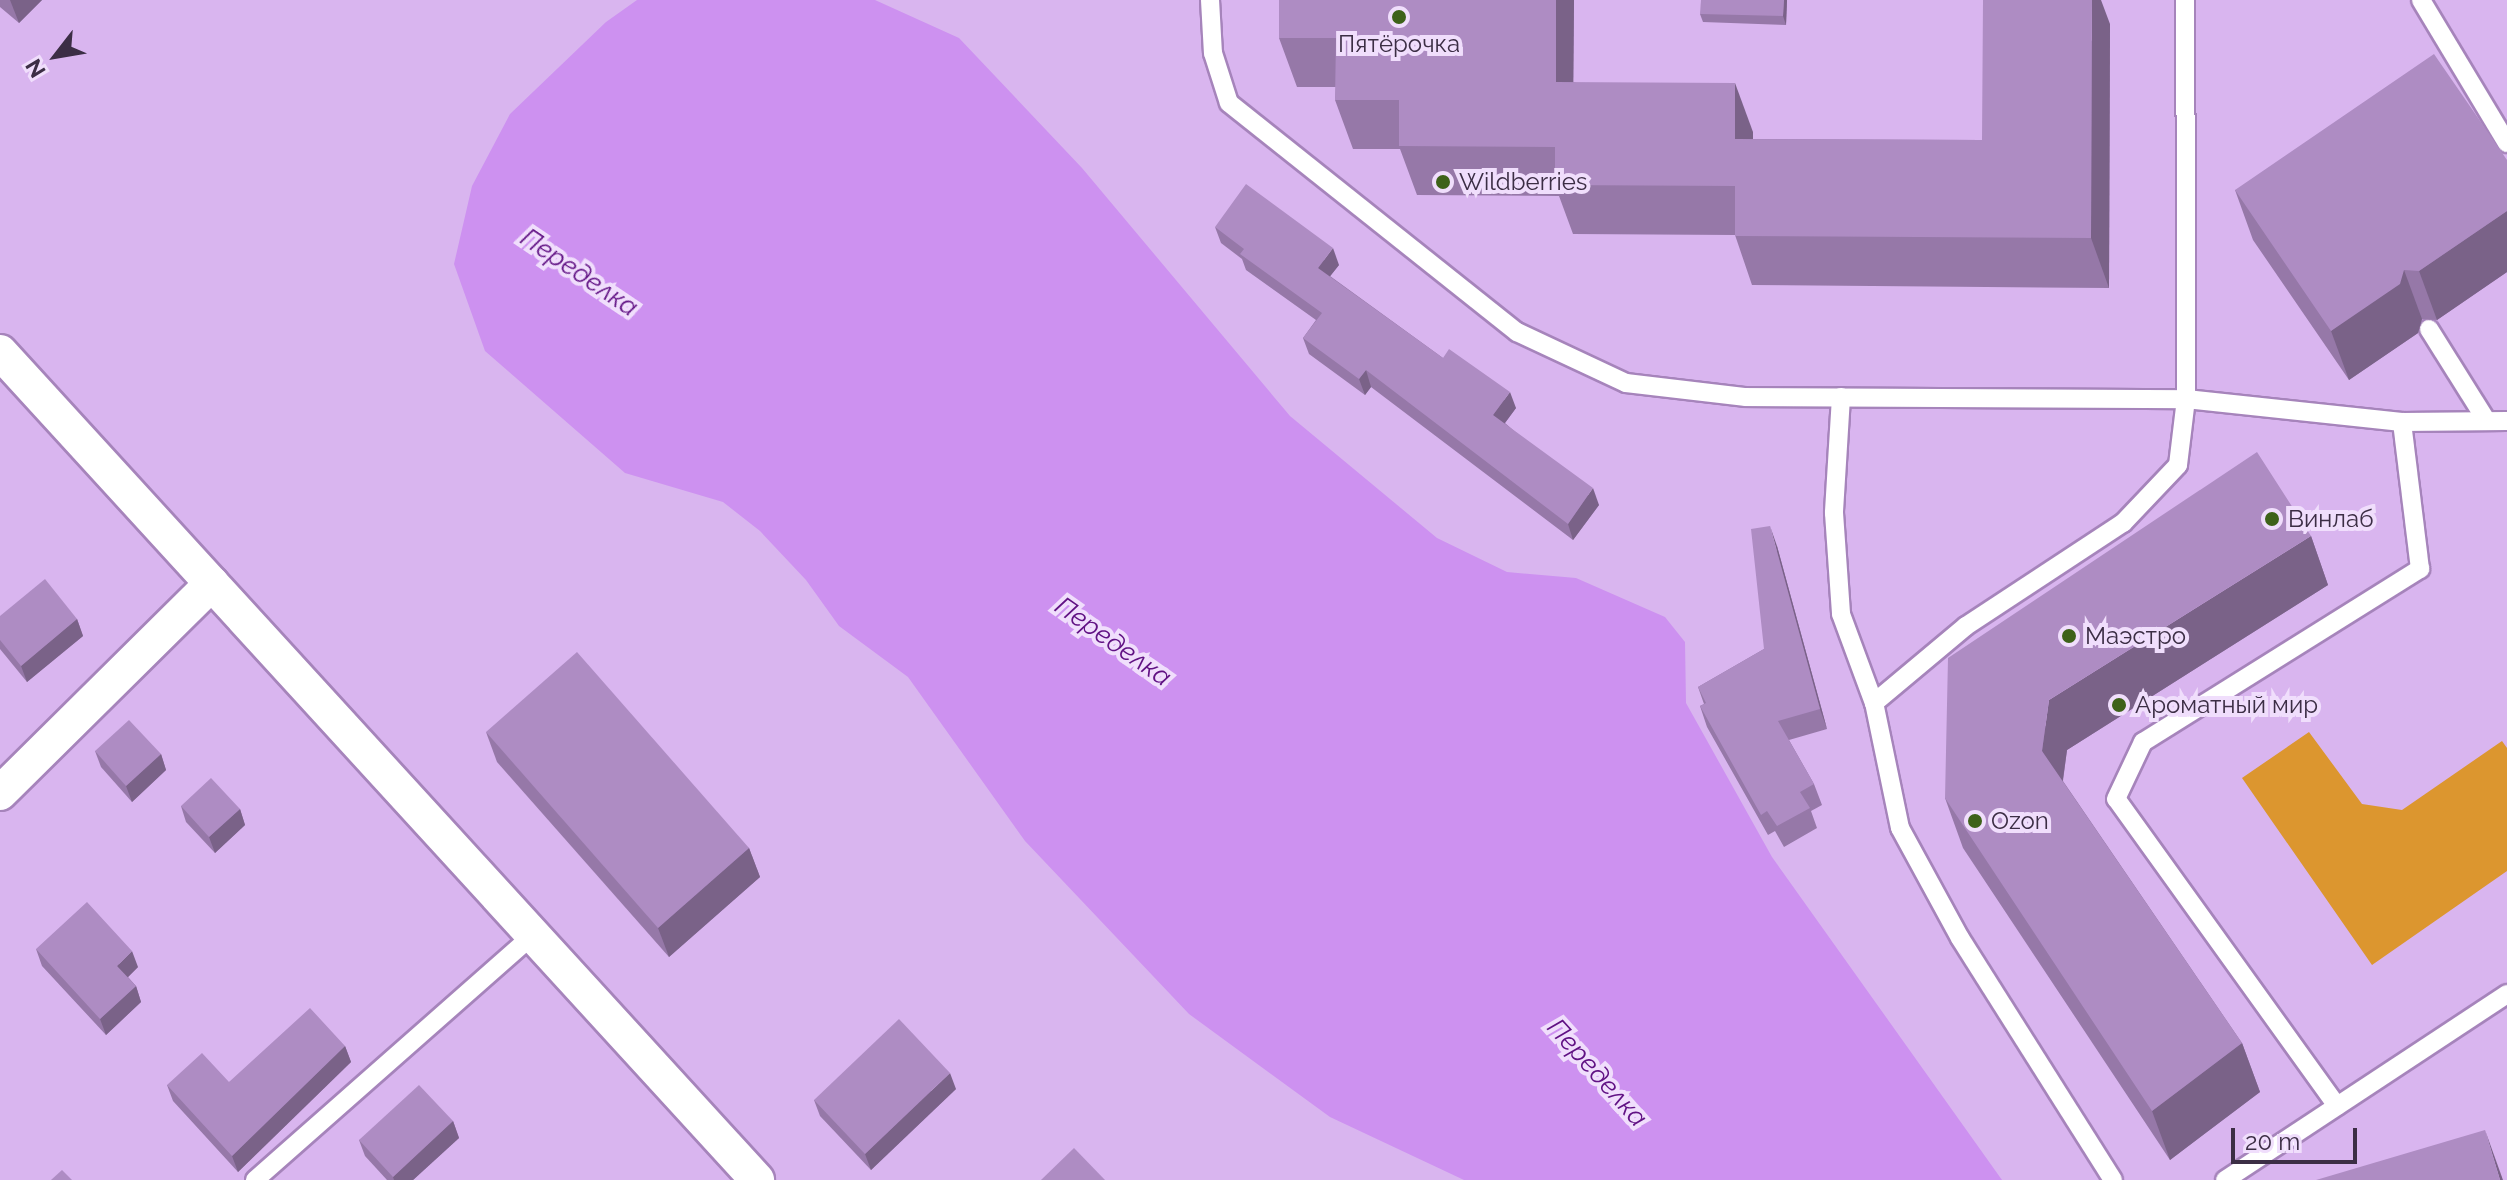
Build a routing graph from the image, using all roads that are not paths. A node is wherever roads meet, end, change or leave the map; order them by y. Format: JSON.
{"nodes":[{"id":1,"x":1210,"y":0,"type":"edge"},
{"id":2,"x":2185,"y":0,"type":"edge"},
{"id":3,"x":2421,"y":0,"type":"edge"},
{"id":4,"x":2507,"y":143,"type":"edge"},
{"id":5,"x":2429,"y":329,"type":"dead end"},
{"id":6,"x":0,"y":352,"type":"edge"},
{"id":7,"x":1841,"y":397,"type":"junction"},
{"id":8,"x":2186,"y":399,"type":"junction"},
{"id":9,"x":2486,"y":420,"type":"junction"},
{"id":10,"x":2507,"y":421,"type":"edge"},
{"id":11,"x":2402,"y":422,"type":"junction"},
{"id":12,"x":212,"y":583,"type":"junction"},
{"id":13,"x":1874,"y":703,"type":"junction"},
{"id":14,"x":0,"y":793,"type":"edge"},
{"id":15,"x":532,"y":936,"type":"junction"},
{"id":16,"x":2507,"y":994,"type":"edge"},
{"id":17,"x":2337,"y":1106,"type":"junction"},
{"id":18,"x":255,"y":1180,"type":"edge"},
{"id":19,"x":757,"y":1180,"type":"edge"},
{"id":20,"x":2113,"y":1180,"type":"edge"},
{"id":21,"x":2225,"y":1180,"type":"edge"}],
"edges":[{"from":1,"to":7,"type":"lane"},
{"from":2,"to":8,"type":"lane"},
{"from":3,"to":4,"type":"lane"},
{"from":5,"to":9,"type":"lane"},
{"from":6,"to":12,"type":"street"},
{"from":7,"to":8,"type":"lane"},
{"from":7,"to":13,"type":"lane"},
{"from":8,"to":11,"type":"lane"},
{"from":8,"to":13,"type":"lane"},
{"from":9,"to":10,"type":"lane"},
{"from":9,"to":11,"type":"lane"},
{"from":11,"to":17,"type":"lane"},
{"from":12,"to":14,"type":"street"},
{"from":12,"to":15,"type":"street"},
{"from":13,"to":20,"type":"lane"},
{"from":15,"to":18,"type":"lane"},
{"from":15,"to":19,"type":"street"},
{"from":16,"to":17,"type":"lane"},
{"from":17,"to":21,"type":"lane"}]}
